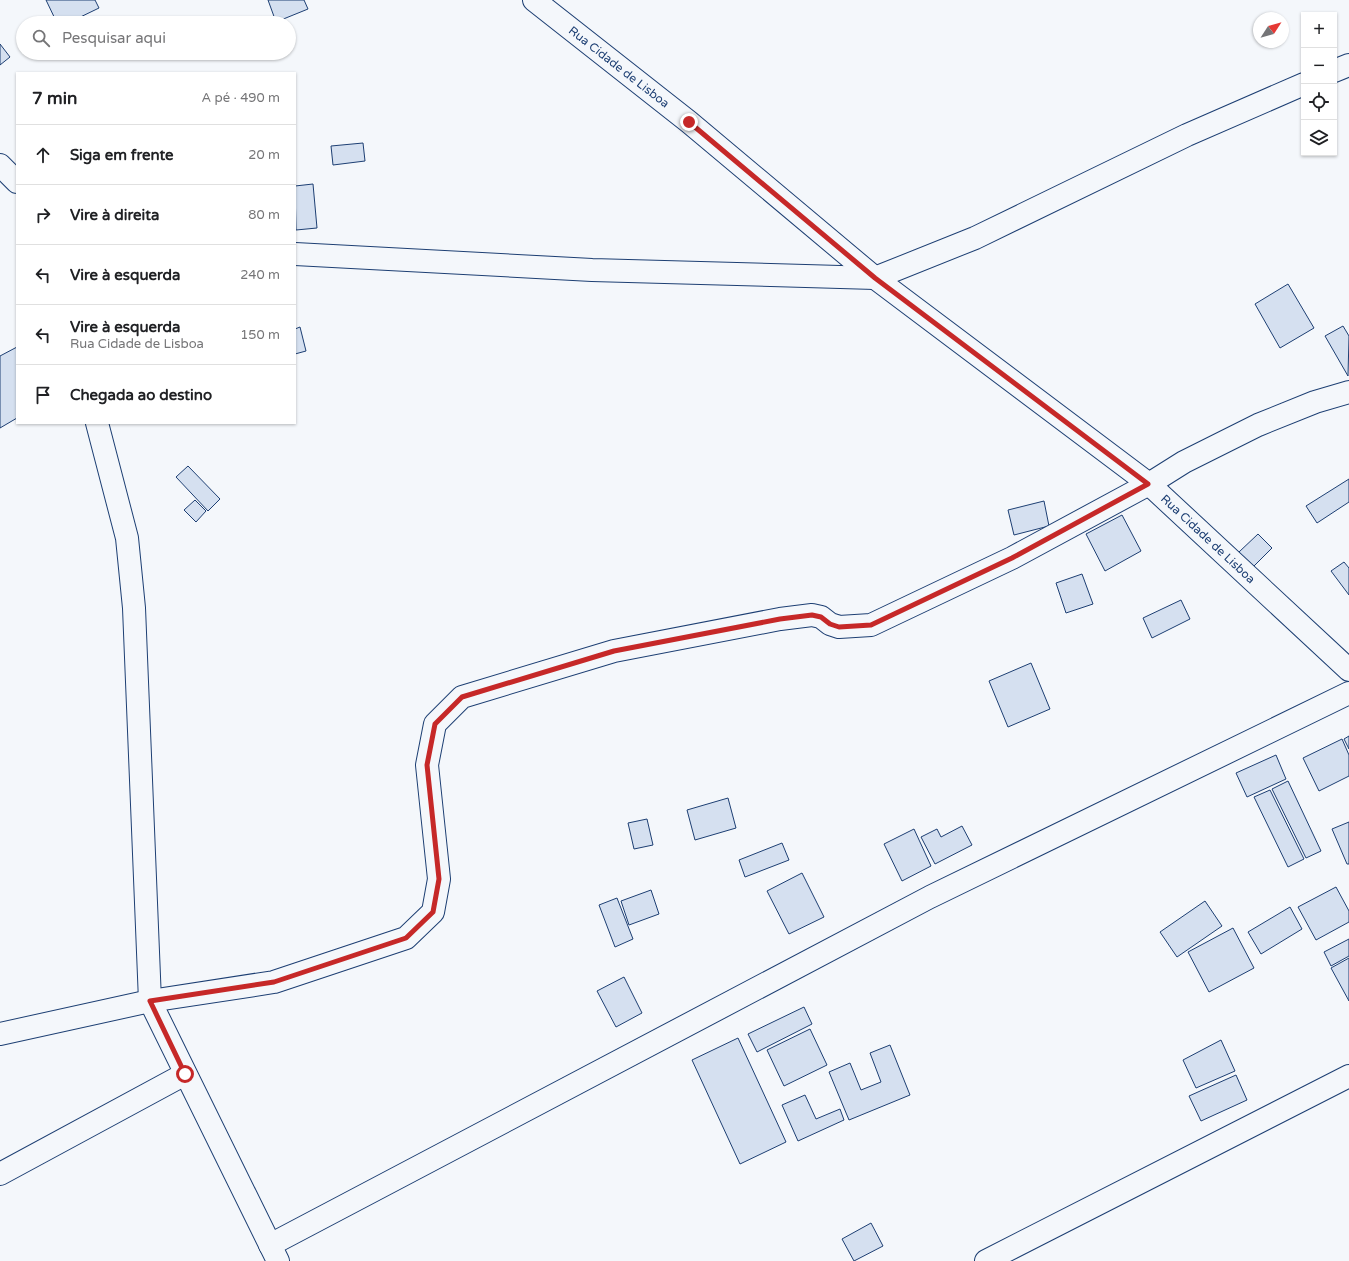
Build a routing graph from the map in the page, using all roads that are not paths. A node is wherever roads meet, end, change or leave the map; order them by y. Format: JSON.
{"nodes":[{"id":1,"x":534,"y":0,"type":"edge"},
{"id":2,"x":1349,"y":65,"type":"edge"},
{"id":3,"x":1337,"y":70,"type":"edge"},
{"id":4,"x":1301,"y":85,"type":"edge"},
{"id":5,"x":10,"y":175,"type":"edge"},
{"id":6,"x":16,"y":195,"type":"edge"},
{"id":7,"x":296,"y":254,"type":"edge"},
{"id":8,"x":875,"y":278,"type":"junction"},
{"id":9,"x":1349,"y":392,"type":"edge"},
{"id":10,"x":97,"y":424,"type":"edge"},
{"id":11,"x":1148,"y":484,"type":"junction"},
{"id":12,"x":1349,"y":670,"type":"edge"},
{"id":13,"x":1349,"y":693,"type":"edge"},
{"id":14,"x":150,"y":1001,"type":"junction"},
{"id":15,"x":0,"y":1034,"type":"edge"},
{"id":16,"x":185,"y":1074,"type":"junction"},
{"id":17,"x":1349,"y":1076,"type":"edge"},
{"id":18,"x":0,"y":1174,"type":"edge"},
{"id":19,"x":274,"y":1253,"type":"edge"},
{"id":20,"x":986,"y":1261,"type":"edge"}],
"edges":[{"from":1,"to":8,"type":"street","name":"Rua Cidade de Lisboa"},
{"from":2,"to":3,"type":"street"},
{"from":4,"to":8,"type":"street"},
{"from":5,"to":6,"type":"street"},
{"from":7,"to":8,"type":"street"},
{"from":8,"to":11,"type":"street","name":"Rua Cidade de Lisboa"},
{"from":9,"to":11,"type":"street"},
{"from":10,"to":14,"type":"street"},
{"from":11,"to":12,"type":"street","name":"Rua Cidade de Lisboa"},
{"from":11,"to":14,"type":"street"},
{"from":13,"to":19,"type":"street"},
{"from":14,"to":15,"type":"street"},
{"from":14,"to":16,"type":"street"},
{"from":16,"to":18,"type":"street"},
{"from":16,"to":19,"type":"street"},
{"from":17,"to":20,"type":"street"}]}
